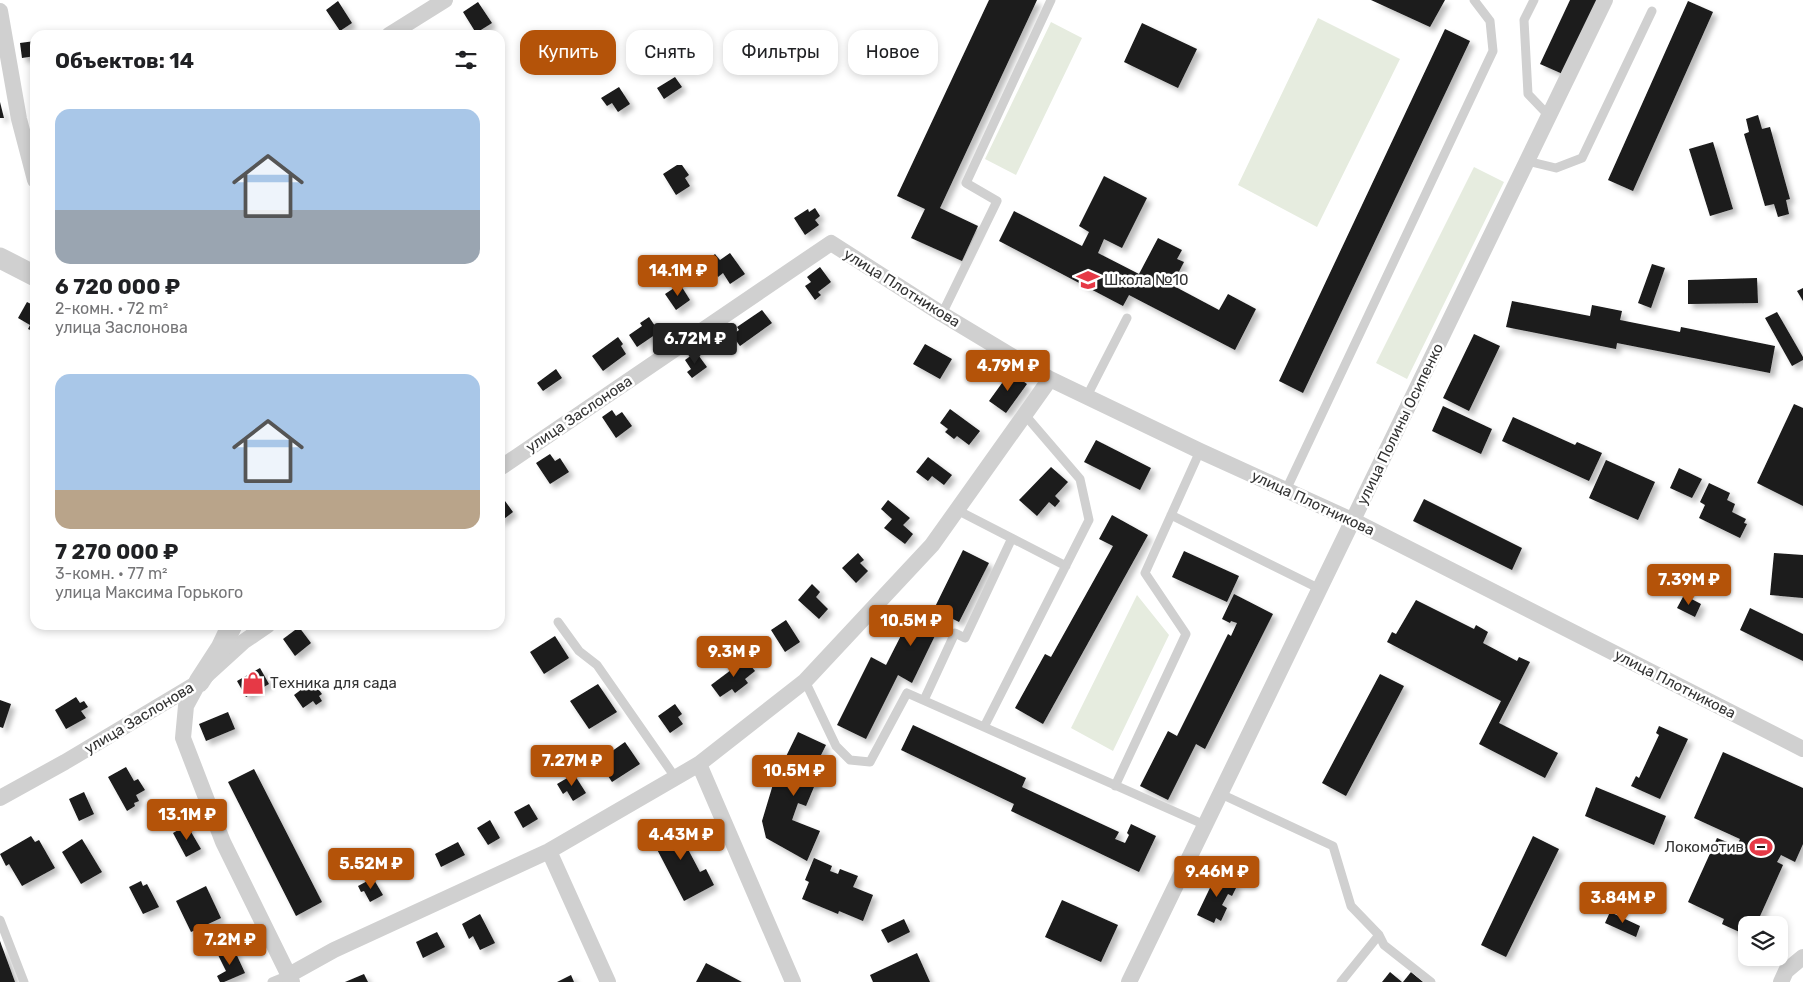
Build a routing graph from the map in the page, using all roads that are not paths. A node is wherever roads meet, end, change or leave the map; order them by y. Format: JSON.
{"nodes":[{"id":1,"x":445,"y":0,"type":"edge"},
{"id":2,"x":1051,"y":0,"type":"edge"},
{"id":3,"x":1474,"y":0,"type":"edge"},
{"id":4,"x":1534,"y":0,"type":"edge"},
{"id":5,"x":1605,"y":0,"type":"edge"},
{"id":6,"x":0,"y":11,"type":"edge"},
{"id":7,"x":1652,"y":11,"type":"dead end"},
{"id":8,"x":397,"y":30,"type":"edge"},
{"id":9,"x":1549,"y":116,"type":"junction"},
{"id":10,"x":30,"y":161,"type":"edge"},
{"id":11,"x":1527,"y":161,"type":"junction"},
{"id":12,"x":831,"y":243,"type":"joint"},
{"id":13,"x":0,"y":258,"type":"edge"},
{"id":14,"x":30,"y":273,"type":"edge"},
{"id":15,"x":942,"y":314,"type":"junction"},
{"id":16,"x":1127,"y":318,"type":"dead end"},
{"id":17,"x":1050,"y":379,"type":"junction"},
{"id":18,"x":1087,"y":396,"type":"junction"},
{"id":19,"x":1025,"y":415,"type":"junction"},
{"id":20,"x":1200,"y":451,"type":"junction"},
{"id":21,"x":505,"y":465,"type":"edge"},
{"id":22,"x":1286,"y":490,"type":"junction"},
{"id":23,"x":957,"y":510,"type":"junction"},
{"id":24,"x":1171,"y":515,"type":"junction"},
{"id":25,"x":1354,"y":521,"type":"junction"},
{"id":26,"x":1012,"y":538,"type":"junction"},
{"id":27,"x":1066,"y":566,"type":"junction"},
{"id":28,"x":1320,"y":589,"type":"junction"},
{"id":29,"x":558,"y":622,"type":"dead end"},
{"id":30,"x":229,"y":630,"type":"edge"},
{"id":31,"x":261,"y":630,"type":"edge"},
{"id":32,"x":805,"y":681,"type":"junction"},
{"id":33,"x":199,"y":682,"type":"junction"},
{"id":34,"x":924,"y":700,"type":"junction"},
{"id":35,"x":984,"y":727,"type":"junction"},
{"id":36,"x":1803,"y":749,"type":"edge"},
{"id":37,"x":699,"y":764,"type":"junction"},
{"id":38,"x":674,"y":777,"type":"junction"},
{"id":39,"x":1115,"y":786,"type":"junction"},
{"id":40,"x":1221,"y":794,"type":"junction"},
{"id":41,"x":0,"y":798,"type":"edge"},
{"id":42,"x":1205,"y":826,"type":"junction"},
{"id":43,"x":549,"y":851,"type":"junction"},
{"id":44,"x":0,"y":920,"type":"edge"},
{"id":45,"x":1379,"y":935,"type":"junction"},
{"id":46,"x":1803,"y":957,"type":"edge"},
{"id":47,"x":291,"y":979,"type":"edge"},
{"id":48,"x":24,"y":982,"type":"edge"},
{"id":49,"x":272,"y":982,"type":"edge"},
{"id":50,"x":608,"y":982,"type":"edge"},
{"id":51,"x":793,"y":982,"type":"edge"},
{"id":52,"x":1129,"y":982,"type":"edge"},
{"id":53,"x":1341,"y":982,"type":"edge"},
{"id":54,"x":1431,"y":982,"type":"edge"},
{"id":55,"x":1781,"y":982,"type":"edge"}],
"edges":[{"from":1,"to":8,"type":"street"},
{"from":2,"to":15,"type":"lane"},
{"from":3,"to":22,"type":"lane"},
{"from":4,"to":9,"type":"lane"},
{"from":5,"to":9,"type":"street","name":"улица Полины Осипенко"},
{"from":6,"to":10,"type":"street"},
{"from":7,"to":11,"type":"lane"},
{"from":9,"to":11,"type":"street","name":"улица Полины Осипенко"},
{"from":11,"to":25,"type":"street","name":"улица Полины Осипенко"},
{"from":12,"to":15,"type":"street","name":"улица Плотникова"},
{"from":12,"to":21,"type":"street","name":"улица Заслонова"},
{"from":13,"to":14,"type":"street"},
{"from":15,"to":17,"type":"street","name":"улица Плотникова"},
{"from":16,"to":18,"type":"lane"},
{"from":17,"to":18,"type":"street","name":"улица Плотникова"},
{"from":17,"to":19,"type":"street"},
{"from":18,"to":20,"type":"street","name":"улица Плотникова"},
{"from":19,"to":23,"type":"street"},
{"from":19,"to":27,"type":"lane"},
{"from":20,"to":22,"type":"street","name":"улица Плотникова"},
{"from":20,"to":24,"type":"lane"},
{"from":22,"to":25,"type":"street","name":"улица Плотникова"},
{"from":23,"to":26,"type":"lane"},
{"from":23,"to":32,"type":"street"},
{"from":24,"to":28,"type":"lane"},
{"from":24,"to":39,"type":"lane"},
{"from":25,"to":28,"type":"street","name":"улица Полины Осипенко"},
{"from":25,"to":36,"type":"street","name":"улица Плотникова"},
{"from":26,"to":27,"type":"lane"},
{"from":26,"to":34,"type":"lane"},
{"from":27,"to":35,"type":"lane"},
{"from":28,"to":40,"type":"street","name":"улица Полины Осипенко"},
{"from":29,"to":38,"type":"lane"},
{"from":30,"to":33,"type":"street"},
{"from":31,"to":33,"type":"street","name":"улица Заслонова"},
{"from":32,"to":34,"type":"lane"},
{"from":32,"to":37,"type":"street"},
{"from":33,"to":41,"type":"street","name":"улица Заслонова"},
{"from":33,"to":47,"type":"street"},
{"from":34,"to":35,"type":"lane"},
{"from":35,"to":39,"type":"lane"},
{"from":37,"to":38,"type":"street"},
{"from":37,"to":51,"type":"street"},
{"from":38,"to":43,"type":"street"},
{"from":39,"to":42,"type":"lane"},
{"from":40,"to":42,"type":"street","name":"улица Полины Осипенко"},
{"from":40,"to":45,"type":"lane"},
{"from":42,"to":52,"type":"street","name":"улица Полины Осипенко"},
{"from":43,"to":47,"type":"street"},
{"from":43,"to":50,"type":"street"},
{"from":44,"to":48,"type":"lane"},
{"from":45,"to":53,"type":"lane"},
{"from":45,"to":54,"type":"lane"},
{"from":46,"to":55,"type":"street"},
{"from":47,"to":49,"type":"lane"}]}
